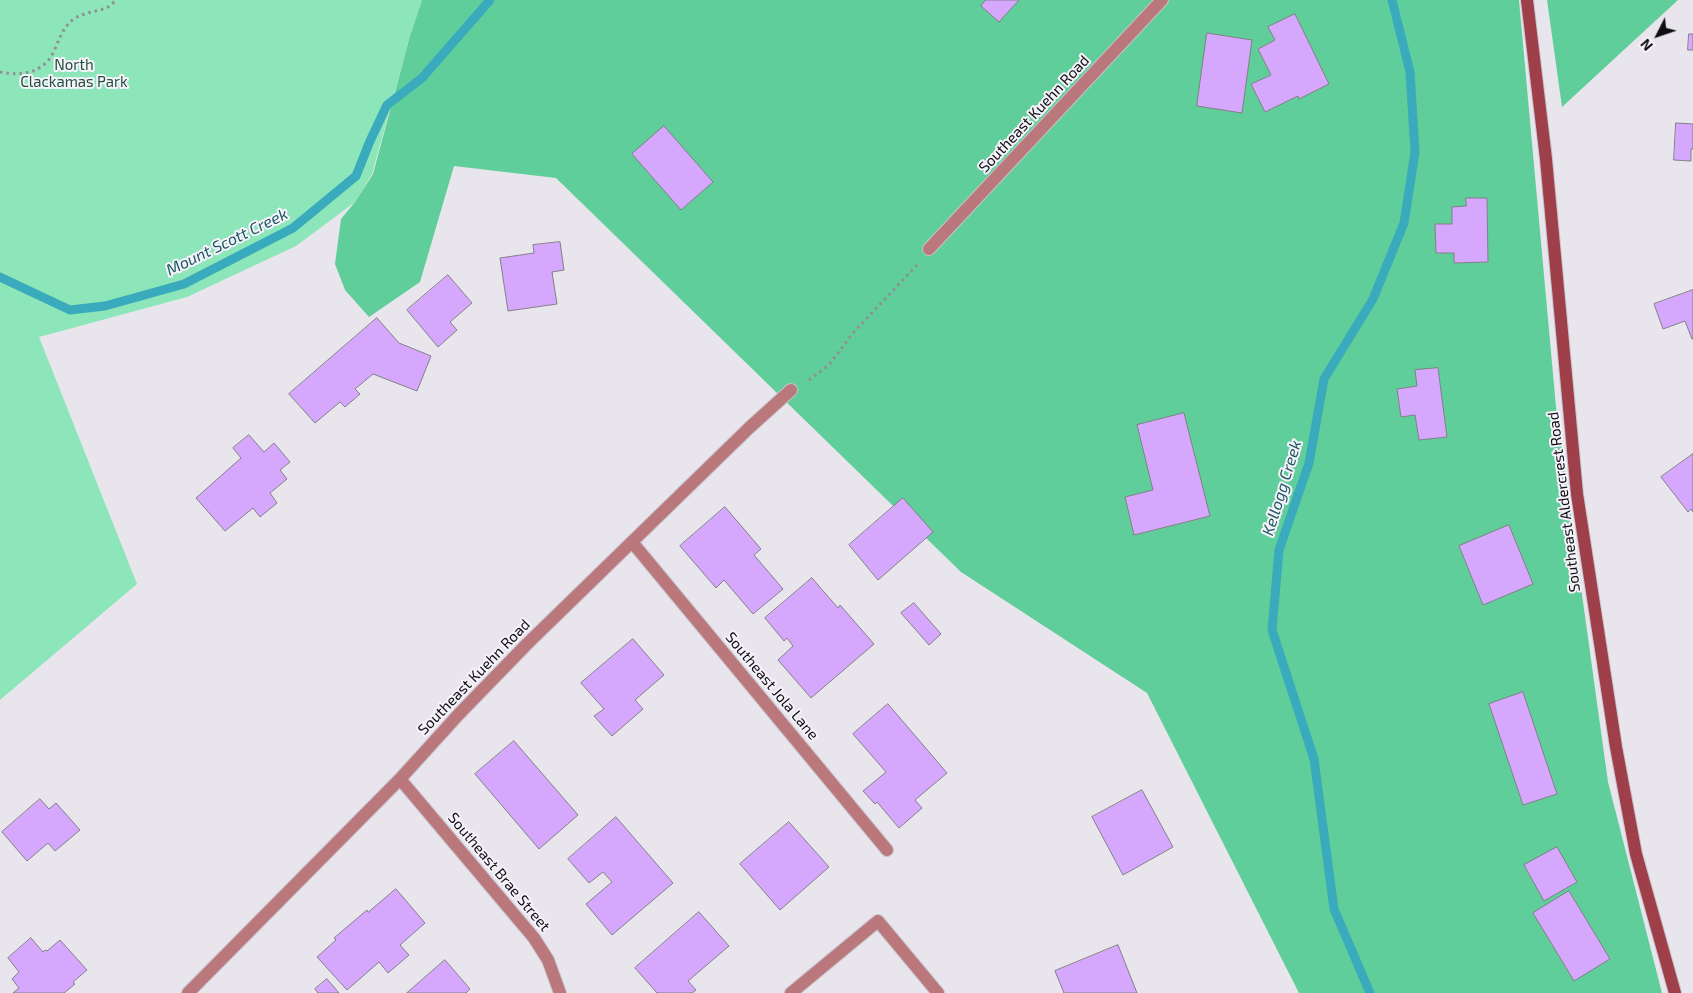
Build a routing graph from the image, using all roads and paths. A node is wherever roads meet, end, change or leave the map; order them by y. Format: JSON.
{"nodes":[{"id":1,"x":117,"y":0,"type":"edge"},
{"id":2,"x":1162,"y":0,"type":"edge"},
{"id":3,"x":1527,"y":0,"type":"edge"},
{"id":4,"x":0,"y":72,"type":"edge"},
{"id":5,"x":929,"y":249,"type":"joint"},
{"id":6,"x":791,"y":390,"type":"joint"},
{"id":7,"x":632,"y":542,"type":"junction"},
{"id":8,"x":400,"y":779,"type":"junction"},
{"id":9,"x":887,"y":850,"type":"dead end"},
{"id":10,"x":188,"y":993,"type":"edge"},
{"id":11,"x":560,"y":993,"type":"edge"},
{"id":12,"x":791,"y":993,"type":"edge"},
{"id":13,"x":938,"y":993,"type":"edge"},
{"id":14,"x":1675,"y":993,"type":"edge"}],
"edges":[{"from":1,"to":4,"type":"path"},
{"from":2,"to":5,"type":"street","name":"Southeast Kuehn Road"},
{"from":3,"to":14,"type":"street","name":"Southeast Aldercrest Road"},
{"from":5,"to":6,"type":"path"},
{"from":6,"to":7,"type":"street","name":"Southeast Kuehn Road"},
{"from":7,"to":8,"type":"street","name":"Southeast Kuehn Road"},
{"from":7,"to":9,"type":"street","name":"Southeast Jola Lane"},
{"from":8,"to":10,"type":"street","name":"Southeast Kuehn Road"},
{"from":8,"to":11,"type":"street","name":"Southeast Brae Street"},
{"from":12,"to":13,"type":"street"}]}
